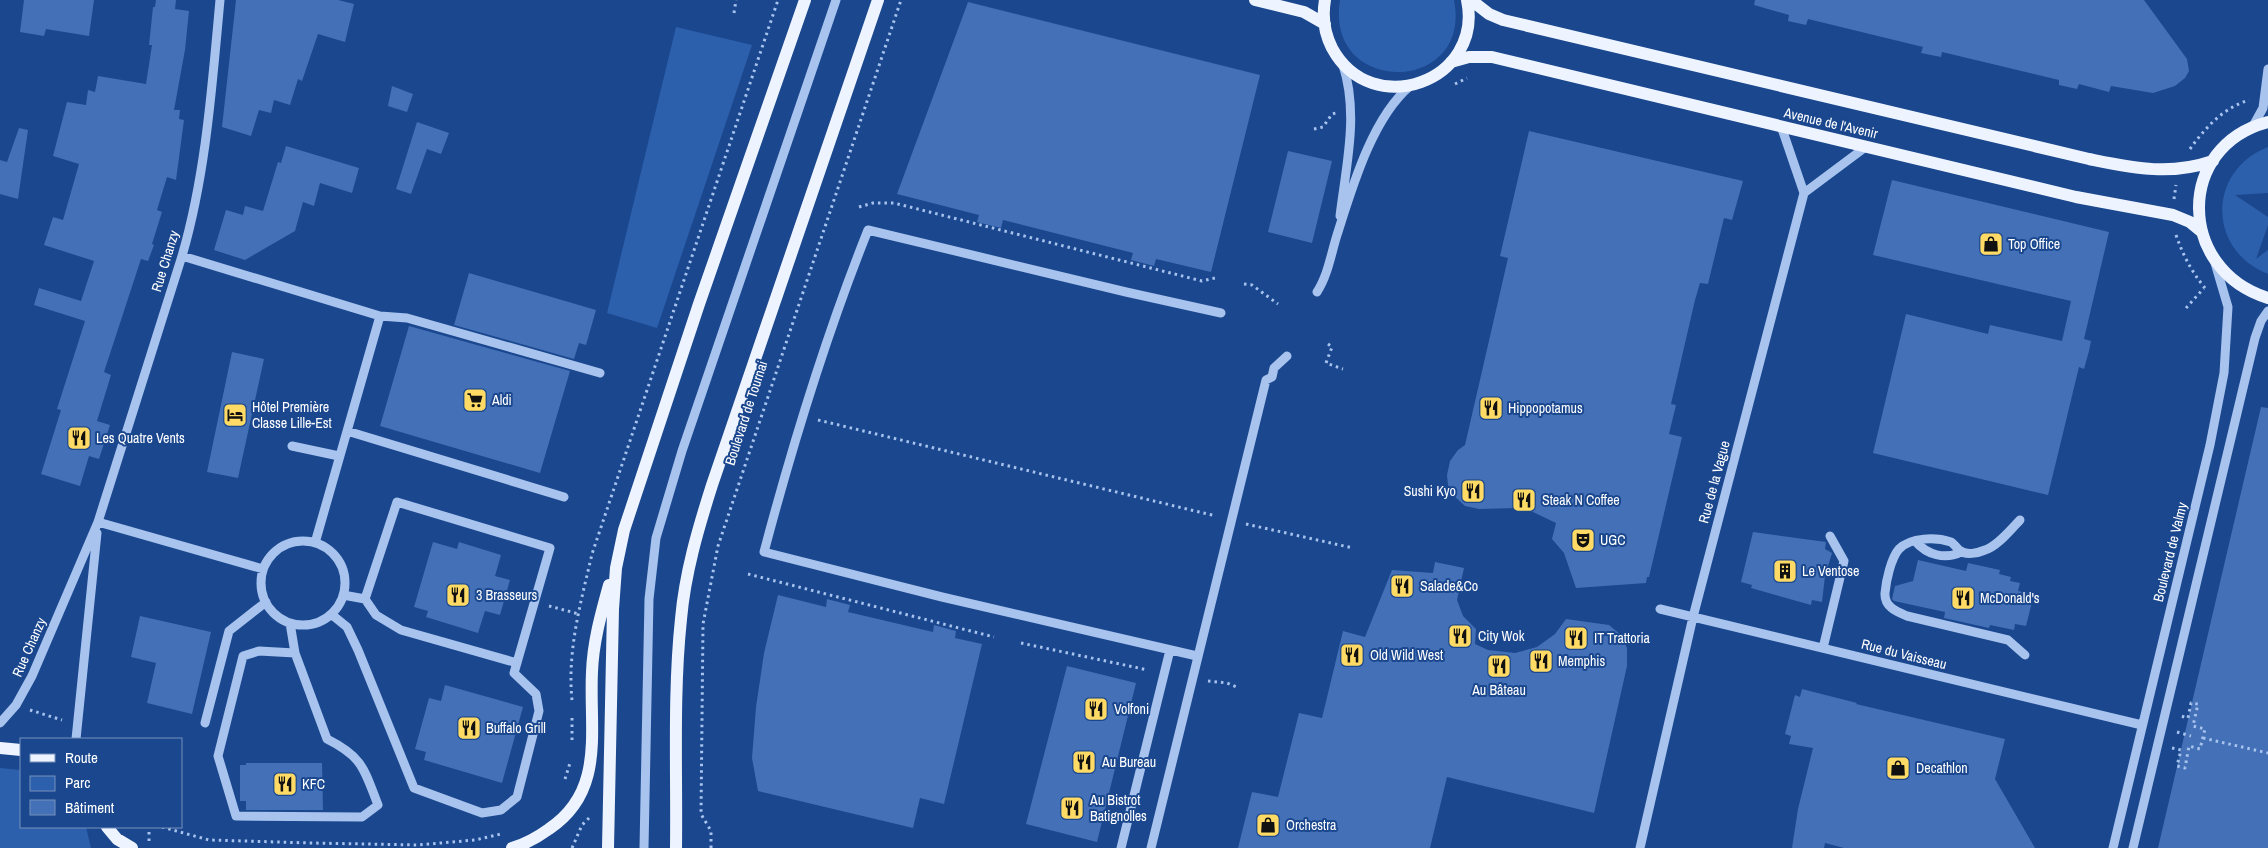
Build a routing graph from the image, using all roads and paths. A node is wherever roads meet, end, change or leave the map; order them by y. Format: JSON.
{"nodes":[{"id":1,"x":220,"y":0,"type":"edge"},
{"id":2,"x":736,"y":0,"type":"edge"},
{"id":3,"x":805,"y":0,"type":"edge"},
{"id":4,"x":836,"y":0,"type":"edge"},
{"id":5,"x":878,"y":0,"type":"edge"},
{"id":6,"x":901,"y":0,"type":"edge"},
{"id":7,"x":1255,"y":0,"type":"edge"},
{"id":8,"x":1326,"y":0,"type":"edge"},
{"id":9,"x":1469,"y":0,"type":"edge"},
{"id":10,"x":734,"y":13,"type":"dead end"},
{"id":11,"x":1324,"y":24,"type":"junction"},
{"id":12,"x":1452,"y":62,"type":"junction"},
{"id":13,"x":1343,"y":64,"type":"junction"},
{"id":14,"x":2268,"y":69,"type":"edge"},
{"id":15,"x":1410,"y":86,"type":"junction"},
{"id":16,"x":2265,"y":95,"type":"junction"},
{"id":17,"x":2268,"y":122,"type":"edge"},
{"id":18,"x":1781,"y":126,"type":"junction"},
{"id":19,"x":2252,"y":128,"type":"junction"},
{"id":20,"x":1866,"y":146,"type":"junction"},
{"id":21,"x":2213,"y":161,"type":"junction"},
{"id":22,"x":2180,"y":170,"type":"junction"},
{"id":23,"x":1804,"y":193,"type":"junction"},
{"id":24,"x":859,"y":207,"type":"dead end"},
{"id":25,"x":2201,"y":230,"type":"junction"},
{"id":26,"x":1338,"y":233,"type":"junction"},
{"id":27,"x":182,"y":256,"type":"junction"},
{"id":28,"x":2214,"y":261,"type":"junction"},
{"id":29,"x":1215,"y":278,"type":"dead end"},
{"id":30,"x":1244,"y":284,"type":"dead end"},
{"id":31,"x":2204,"y":288,"type":"dead end"},
{"id":32,"x":1317,"y":292,"type":"dead end"},
{"id":33,"x":2268,"y":298,"type":"edge"},
{"id":34,"x":1278,"y":304,"type":"dead end"},
{"id":35,"x":2186,"y":308,"type":"dead end"},
{"id":36,"x":2268,"y":311,"type":"edge"},
{"id":37,"x":1221,"y":312,"type":"dead end"},
{"id":38,"x":380,"y":316,"type":"junction"},
{"id":39,"x":1328,"y":344,"type":"dead end"},
{"id":40,"x":1287,"y":356,"type":"dead end"},
{"id":41,"x":1343,"y":369,"type":"dead end"},
{"id":42,"x":600,"y":373,"type":"dead end"},
{"id":43,"x":816,"y":420,"type":"dead end"},
{"id":44,"x":347,"y":430,"type":"junction"},
{"id":45,"x":292,"y":446,"type":"dead end"},
{"id":46,"x":339,"y":456,"type":"junction"},
{"id":47,"x":564,"y":497,"type":"dead end"},
{"id":48,"x":1230,"y":520,"type":"junction"},
{"id":49,"x":2020,"y":520,"type":"dead end"},
{"id":50,"x":98,"y":522,"type":"junction"},
{"id":51,"x":1830,"y":536,"type":"dead end"},
{"id":52,"x":1915,"y":541,"type":"junction"},
{"id":53,"x":315,"y":543,"type":"junction"},
{"id":54,"x":1353,"y":548,"type":"dead end"},
{"id":55,"x":619,"y":552,"type":"junction"},
{"id":56,"x":1961,"y":552,"type":"junction"},
{"id":57,"x":263,"y":569,"type":"junction"},
{"id":58,"x":748,"y":574,"type":"dead end"},
{"id":59,"x":343,"y":594,"type":"junction"},
{"id":60,"x":365,"y":599,"type":"junction"},
{"id":61,"x":535,"y":600,"type":"junction"},
{"id":62,"x":266,"y":602,"type":"junction"},
{"id":63,"x":1660,"y":609,"type":"dead end"},
{"id":64,"x":331,"y":614,"type":"junction"},
{"id":65,"x":579,"y":614,"type":"dead end"},
{"id":66,"x":1693,"y":617,"type":"junction"},
{"id":67,"x":290,"y":623,"type":"junction"},
{"id":68,"x":994,"y":637,"type":"dead end"},
{"id":69,"x":1021,"y":643,"type":"dead end"},
{"id":70,"x":1823,"y":648,"type":"junction"},
{"id":71,"x":1170,"y":650,"type":"junction"},
{"id":72,"x":295,"y":653,"type":"junction"},
{"id":73,"x":2024,"y":655,"type":"dead end"},
{"id":74,"x":1197,"y":656,"type":"junction"},
{"id":75,"x":517,"y":663,"type":"junction"},
{"id":76,"x":1148,"y":670,"type":"dead end"},
{"id":77,"x":1205,"y":681,"type":"dead end"},
{"id":78,"x":1239,"y":688,"type":"dead end"},
{"id":79,"x":16,"y":705,"type":"junction"},
{"id":80,"x":2179,"y":715,"type":"dead end"},
{"id":81,"x":0,"y":723,"type":"edge"},
{"id":82,"x":205,"y":723,"type":"dead end"},
{"id":83,"x":77,"y":724,"type":"junction"},
{"id":84,"x":2142,"y":725,"type":"junction"},
{"id":85,"x":2175,"y":732,"type":"dead end"},
{"id":86,"x":2191,"y":736,"type":"dead end"},
{"id":87,"x":76,"y":738,"type":"edge"},
{"id":88,"x":2202,"y":738,"type":"junction"},
{"id":89,"x":0,"y":748,"type":"edge"},
{"id":90,"x":2171,"y":748,"type":"dead end"},
{"id":91,"x":20,"y":750,"type":"edge"},
{"id":92,"x":2268,"y":753,"type":"edge"},
{"id":93,"x":582,"y":825,"type":"dead end"},
{"id":94,"x":107,"y":828,"type":"edge"},
{"id":95,"x":108,"y":828,"type":"edge"},
{"id":96,"x":149,"y":828,"type":"edge"},
{"id":97,"x":166,"y":828,"type":"edge"},
{"id":98,"x":503,"y":834,"type":"dead end"},
{"id":99,"x":111,"y":848,"type":"edge"},
{"id":100,"x":132,"y":848,"type":"edge"},
{"id":101,"x":149,"y":848,"type":"edge"},
{"id":102,"x":512,"y":848,"type":"edge"},
{"id":103,"x":572,"y":848,"type":"edge"},
{"id":104,"x":608,"y":848,"type":"edge"},
{"id":105,"x":644,"y":848,"type":"edge"},
{"id":106,"x":676,"y":848,"type":"edge"},
{"id":107,"x":711,"y":848,"type":"edge"},
{"id":108,"x":1121,"y":848,"type":"edge"},
{"id":109,"x":1151,"y":848,"type":"edge"},
{"id":110,"x":1640,"y":848,"type":"edge"},
{"id":111,"x":2113,"y":848,"type":"edge"},
{"id":112,"x":2133,"y":848,"type":"edge"}],
"edges":[{"from":1,"to":27,"type":"street","name":"Rue Chanzy"},
{"from":2,"to":10,"type":"path"},
{"from":3,"to":55,"type":"main road"},
{"from":4,"to":105,"type":"street"},
{"from":5,"to":106,"type":"main road","name":"Boulevard de Tournai"},
{"from":6,"to":107,"type":"path","name":"Boulevard de Tournai"},
{"from":7,"to":11,"type":"main road"},
{"from":8,"to":11,"type":"main road"},
{"from":9,"to":12,"type":"main road"},
{"from":9,"to":22,"type":"main road","name":"Avenue de l'Avenir"},
{"from":11,"to":13,"type":"main road"},
{"from":12,"to":15,"type":"main road"},
{"from":12,"to":18,"type":"main road","name":"Avenue de l'Avenir"},
{"from":13,"to":15,"type":"main road"},
{"from":13,"to":26,"type":"street"},
{"from":14,"to":16,"type":"street"},
{"from":15,"to":26,"type":"street"},
{"from":16,"to":19,"type":"street"},
{"from":16,"to":22,"type":"path"},
{"from":17,"to":19,"type":"main road"},
{"from":18,"to":20,"type":"main road","name":"Avenue de l'Avenir"},
{"from":18,"to":23,"type":"street"},
{"from":19,"to":21,"type":"main road"},
{"from":20,"to":23,"type":"street"},
{"from":20,"to":25,"type":"main road","name":"Avenue de l'Avenir"},
{"from":21,"to":22,"type":"main road","name":"Avenue de l'Avenir"},
{"from":21,"to":25,"type":"main road"},
{"from":23,"to":66,"type":"street","name":"Rue de la Vague"},
{"from":24,"to":29,"type":"path"},
{"from":25,"to":28,"type":"main road"},
{"from":26,"to":32,"type":"street"},
{"from":27,"to":38,"type":"street"},
{"from":27,"to":50,"type":"street","name":"Rue Chanzy"},
{"from":28,"to":33,"type":"main road"},
{"from":28,"to":84,"type":"street","name":"Boulevard de Valmy"},
{"from":30,"to":34,"type":"path"},
{"from":31,"to":35,"type":"path"},
{"from":36,"to":112,"type":"street"},
{"from":37,"to":71,"type":"street"},
{"from":38,"to":42,"type":"street"},
{"from":38,"to":44,"type":"street"},
{"from":39,"to":41,"type":"path"},
{"from":40,"to":48,"type":"street"},
{"from":43,"to":48,"type":"path"},
{"from":44,"to":46,"type":"street"},
{"from":44,"to":47,"type":"street"},
{"from":45,"to":46,"type":"street"},
{"from":46,"to":53,"type":"street"},
{"from":48,"to":54,"type":"path"},
{"from":48,"to":74,"type":"street"},
{"from":49,"to":56,"type":"street"},
{"from":50,"to":57,"type":"street"},
{"from":50,"to":79,"type":"street","name":"Rue Chanzy"},
{"from":50,"to":83,"type":"street","name":"Rue Chanzy"},
{"from":51,"to":70,"type":"street"},
{"from":52,"to":56,"type":"street"},
{"from":52,"to":56,"type":"street"},
{"from":52,"to":73,"type":"street"},
{"from":53,"to":57,"type":"street"},
{"from":53,"to":59,"type":"street"},
{"from":55,"to":102,"type":"main road"},
{"from":55,"to":104,"type":"main road"},
{"from":57,"to":62,"type":"street"},
{"from":58,"to":68,"type":"path"},
{"from":59,"to":60,"type":"street"},
{"from":59,"to":64,"type":"street"},
{"from":60,"to":61,"type":"street"},
{"from":60,"to":75,"type":"street"},
{"from":61,"to":65,"type":"path"},
{"from":61,"to":75,"type":"street"},
{"from":62,"to":67,"type":"street"},
{"from":62,"to":82,"type":"street"},
{"from":63,"to":66,"type":"street","name":"Rue du Vaisseau"},
{"from":64,"to":67,"type":"street"},
{"from":64,"to":75,"type":"street"},
{"from":66,"to":70,"type":"street","name":"Rue du Vaisseau"},
{"from":66,"to":110,"type":"street","name":"Rue de la Vague"},
{"from":67,"to":72,"type":"street"},
{"from":69,"to":76,"type":"path"},
{"from":70,"to":84,"type":"street","name":"Rue du Vaisseau"},
{"from":71,"to":74,"type":"street"},
{"from":71,"to":108,"type":"street"},
{"from":72,"to":72,"type":"street"},
{"from":74,"to":109,"type":"street"},
{"from":77,"to":78,"type":"path"},
{"from":79,"to":81,"type":"street","name":"Rue Chanzy"},
{"from":79,"to":83,"type":"path"},
{"from":80,"to":88,"type":"path"},
{"from":83,"to":87,"type":"street","name":"Rue Chanzy"},
{"from":84,"to":111,"type":"street","name":"Boulevard de Valmy"},
{"from":85,"to":86,"type":"path"},
{"from":88,"to":90,"type":"path"},
{"from":88,"to":92,"type":"path"},
{"from":89,"to":91,"type":"main road"},
{"from":93,"to":103,"type":"path"},
{"from":94,"to":99,"type":"main road"},
{"from":95,"to":100,"type":"main road"},
{"from":96,"to":101,"type":"path"},
{"from":97,"to":98,"type":"path"}]}
